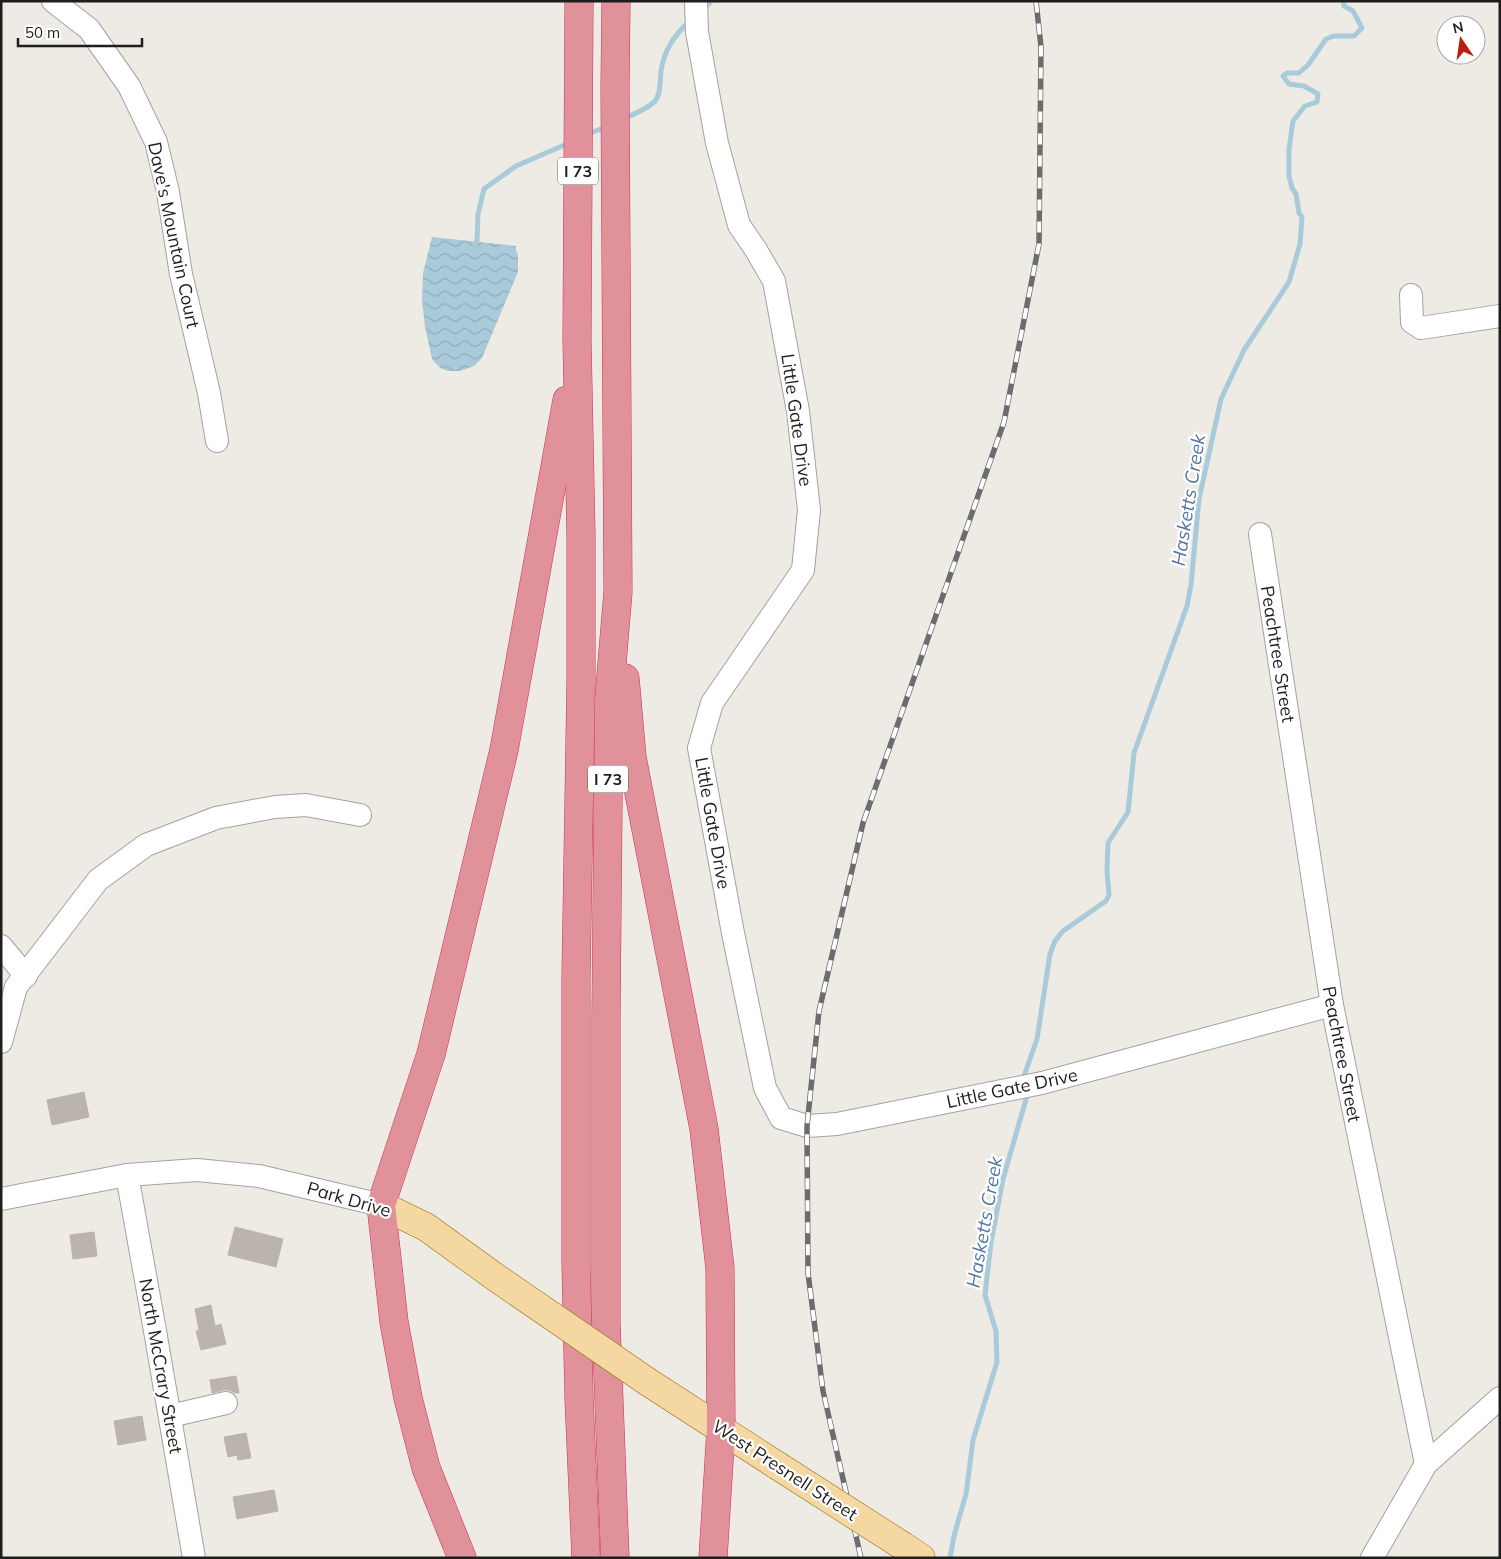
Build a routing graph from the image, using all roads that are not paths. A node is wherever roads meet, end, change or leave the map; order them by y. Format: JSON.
{"nodes":[{"id":1,"x":53,"y":1,"type":"edge"},
{"id":2,"x":579,"y":1,"type":"edge"},
{"id":3,"x":616,"y":1,"type":"edge"},
{"id":4,"x":696,"y":1,"type":"edge"},
{"id":5,"x":1411,"y":295,"type":"dead end"},
{"id":6,"x":1500,"y":316,"type":"edge"},
{"id":7,"x":577,"y":340,"type":"junction"},
{"id":8,"x":216,"y":441,"type":"dead end"},
{"id":9,"x":1260,"y":534,"type":"dead end"},
{"id":10,"x":618,"y":592,"type":"junction"},
{"id":11,"x":360,"y":815,"type":"dead end"},
{"id":12,"x":1,"y":946,"type":"edge"},
{"id":13,"x":26,"y":976,"type":"junction"},
{"id":14,"x":1332,"y":1005,"type":"junction"},
{"id":15,"x":1,"y":1040,"type":"edge"},
{"id":16,"x":127,"y":1176,"type":"junction"},
{"id":17,"x":1,"y":1199,"type":"edge"},
{"id":18,"x":381,"y":1205,"type":"junction"},
{"id":19,"x":648,"y":1382,"type":"joint"},
{"id":20,"x":1500,"y":1398,"type":"edge"},
{"id":21,"x":226,"y":1403,"type":"dead end"},
{"id":22,"x":170,"y":1416,"type":"junction"},
{"id":23,"x":721,"y":1429,"type":"junction"},
{"id":24,"x":1426,"y":1464,"type":"junction"},
{"id":25,"x":912,"y":1552,"type":"edge"},
{"id":26,"x":194,"y":1558,"type":"edge"},
{"id":27,"x":462,"y":1558,"type":"edge"},
{"id":28,"x":586,"y":1558,"type":"edge"},
{"id":29,"x":614,"y":1558,"type":"edge"},
{"id":30,"x":712,"y":1558,"type":"edge"},
{"id":31,"x":1372,"y":1558,"type":"edge"}],
"edges":[{"from":1,"to":8,"type":"street","name":"Dave's Mountain Court"},
{"from":2,"to":7,"type":"highway","number":"I 73"},
{"from":3,"to":10,"type":"highway","number":"I 73"},
{"from":4,"to":14,"type":"street","name":"Little Gate Drive"},
{"from":5,"to":6,"type":"street"},
{"from":7,"to":18,"type":"highway"},
{"from":7,"to":28,"type":"highway","number":"I 73"},
{"from":9,"to":14,"type":"street","name":"Peachtree Street"},
{"from":10,"to":23,"type":"highway"},
{"from":10,"to":29,"type":"highway","number":"I 73"},
{"from":11,"to":13,"type":"street"},
{"from":12,"to":13,"type":"street"},
{"from":13,"to":15,"type":"street"},
{"from":14,"to":24,"type":"street","name":"Peachtree Street"},
{"from":16,"to":17,"type":"street","name":"Park Drive"},
{"from":16,"to":18,"type":"street","name":"Park Drive"},
{"from":16,"to":22,"type":"street","name":"North McCrary Street"},
{"from":18,"to":19,"type":"main road","name":"Park Drive","bridge":true},
{"from":18,"to":27,"type":"highway"},
{"from":19,"to":23,"type":"main road","name":"West Presnell Street"},
{"from":20,"to":24,"type":"street"},
{"from":21,"to":22,"type":"street"},
{"from":22,"to":26,"type":"street","name":"North McCrary Street"},
{"from":23,"to":25,"type":"main road","name":"West Presnell Street","bridge":true},
{"from":23,"to":30,"type":"highway"},
{"from":24,"to":31,"type":"street"}]}
